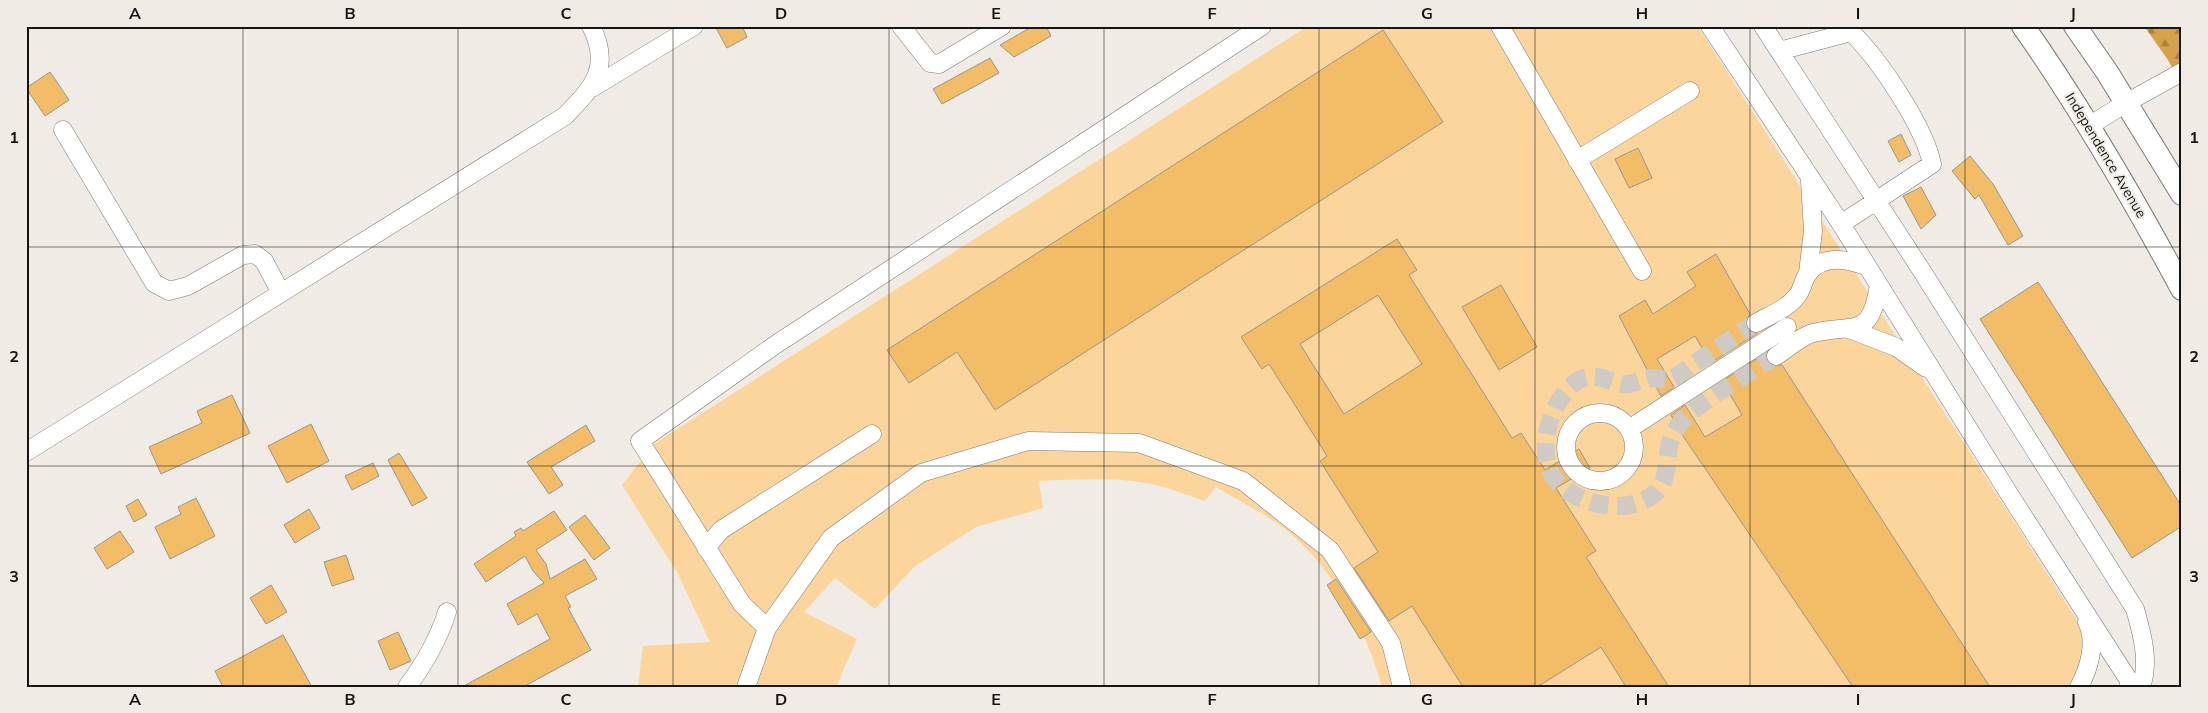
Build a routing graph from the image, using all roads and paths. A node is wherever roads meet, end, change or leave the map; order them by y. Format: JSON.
{"nodes":[{"id":1,"x":591,"y":26,"type":"edge"},
{"id":2,"x":694,"y":26,"type":"edge"},
{"id":3,"x":1002,"y":26,"type":"edge"},
{"id":4,"x":1262,"y":26,"type":"edge"},
{"id":5,"x":1500,"y":26,"type":"edge"},
{"id":6,"x":1710,"y":26,"type":"edge"},
{"id":7,"x":1763,"y":26,"type":"edge"},
{"id":8,"x":2023,"y":26,"type":"edge"},
{"id":9,"x":2075,"y":26,"type":"edge"},
{"id":10,"x":906,"y":28,"type":"edge"},
{"id":11,"x":1780,"y":51,"type":"junction"},
{"id":12,"x":2182,"y":72,"type":"edge"},
{"id":13,"x":592,"y":88,"type":"junction"},
{"id":14,"x":1690,"y":91,"type":"dead end"},
{"id":15,"x":2126,"y":103,"type":"junction"},
{"id":16,"x":2089,"y":126,"type":"junction"},
{"id":17,"x":63,"y":130,"type":"dead end"},
{"id":18,"x":1577,"y":160,"type":"junction"},
{"id":19,"x":1810,"y":181,"type":"junction"},
{"id":20,"x":2182,"y":194,"type":"edge"},
{"id":21,"x":1875,"y":200,"type":"junction"},
{"id":22,"x":1841,"y":224,"type":"junction"},
{"id":23,"x":1866,"y":266,"type":"junction"},
{"id":24,"x":1642,"y":271,"type":"dead end"},
{"id":25,"x":1808,"y":273,"type":"junction"},
{"id":26,"x":1878,"y":285,"type":"junction"},
{"id":27,"x":2182,"y":288,"type":"edge"},
{"id":28,"x":281,"y":293,"type":"junction"},
{"id":29,"x":1788,"y":306,"type":"junction"},
{"id":30,"x":1756,"y":323,"type":"tunnel mouth"},
{"id":31,"x":1787,"y":327,"type":"junction"},
{"id":32,"x":1849,"y":329,"type":"junction"},
{"id":33,"x":1810,"y":333,"type":"junction"},
{"id":34,"x":1776,"y":356,"type":"tunnel mouth"},
{"id":35,"x":1934,"y":374,"type":"junction"},
{"id":36,"x":1629,"y":429,"type":"dead end"},
{"id":37,"x":872,"y":434,"type":"dead end"},
{"id":38,"x":26,"y":452,"type":"edge"},
{"id":39,"x":706,"y":548,"type":"junction"},
{"id":40,"x":2080,"y":606,"type":"junction"},
{"id":41,"x":447,"y":612,"type":"dead end"},
{"id":42,"x":766,"y":628,"type":"junction"},
{"id":43,"x":407,"y":687,"type":"edge"},
{"id":44,"x":746,"y":687,"type":"edge"},
{"id":45,"x":1402,"y":687,"type":"edge"},
{"id":46,"x":2079,"y":687,"type":"edge"},
{"id":47,"x":2130,"y":687,"type":"edge"},
{"id":48,"x":2141,"y":687,"type":"edge"}],
"edges":[{"from":1,"to":13,"type":"street"},
{"from":2,"to":13,"type":"street"},
{"from":3,"to":10,"type":"street"},
{"from":4,"to":39,"type":"street"},
{"from":5,"to":18,"type":"street"},
{"from":6,"to":19,"type":"street"},
{"from":7,"to":11,"type":"street"},
{"from":8,"to":16,"type":"main road","name":"Independence Avenue"},
{"from":9,"to":15,"type":"main road"},
{"from":11,"to":21,"type":"street"},
{"from":11,"to":21,"type":"street"},
{"from":12,"to":15,"type":"street"},
{"from":13,"to":28,"type":"street"},
{"from":14,"to":18,"type":"street"},
{"from":15,"to":16,"type":"street"},
{"from":15,"to":20,"type":"main road"},
{"from":16,"to":27,"type":"main road","name":"Independence Avenue"},
{"from":17,"to":28,"type":"street"},
{"from":18,"to":24,"type":"street"},
{"from":19,"to":22,"type":"street"},
{"from":19,"to":25,"type":"street"},
{"from":21,"to":22,"type":"street"},
{"from":21,"to":48,"type":"street"},
{"from":22,"to":23,"type":"street"},
{"from":23,"to":25,"type":"street"},
{"from":23,"to":26,"type":"street"},
{"from":25,"to":29,"type":"street"},
{"from":26,"to":32,"type":"street"},
{"from":26,"to":35,"type":"street"},
{"from":28,"to":38,"type":"street"},
{"from":29,"to":30,"type":"street"},
{"from":29,"to":31,"type":"street"},
{"from":31,"to":33,"type":"street"},
{"from":31,"to":36,"type":"street"},
{"from":32,"to":33,"type":"street"},
{"from":32,"to":35,"type":"street"},
{"from":33,"to":34,"type":"street"},
{"from":35,"to":40,"type":"street"},
{"from":37,"to":39,"type":"street"},
{"from":39,"to":42,"type":"street"},
{"from":40,"to":46,"type":"street"},
{"from":40,"to":47,"type":"street"},
{"from":41,"to":43,"type":"street"},
{"from":42,"to":44,"type":"street"},
{"from":42,"to":45,"type":"street"}]}
